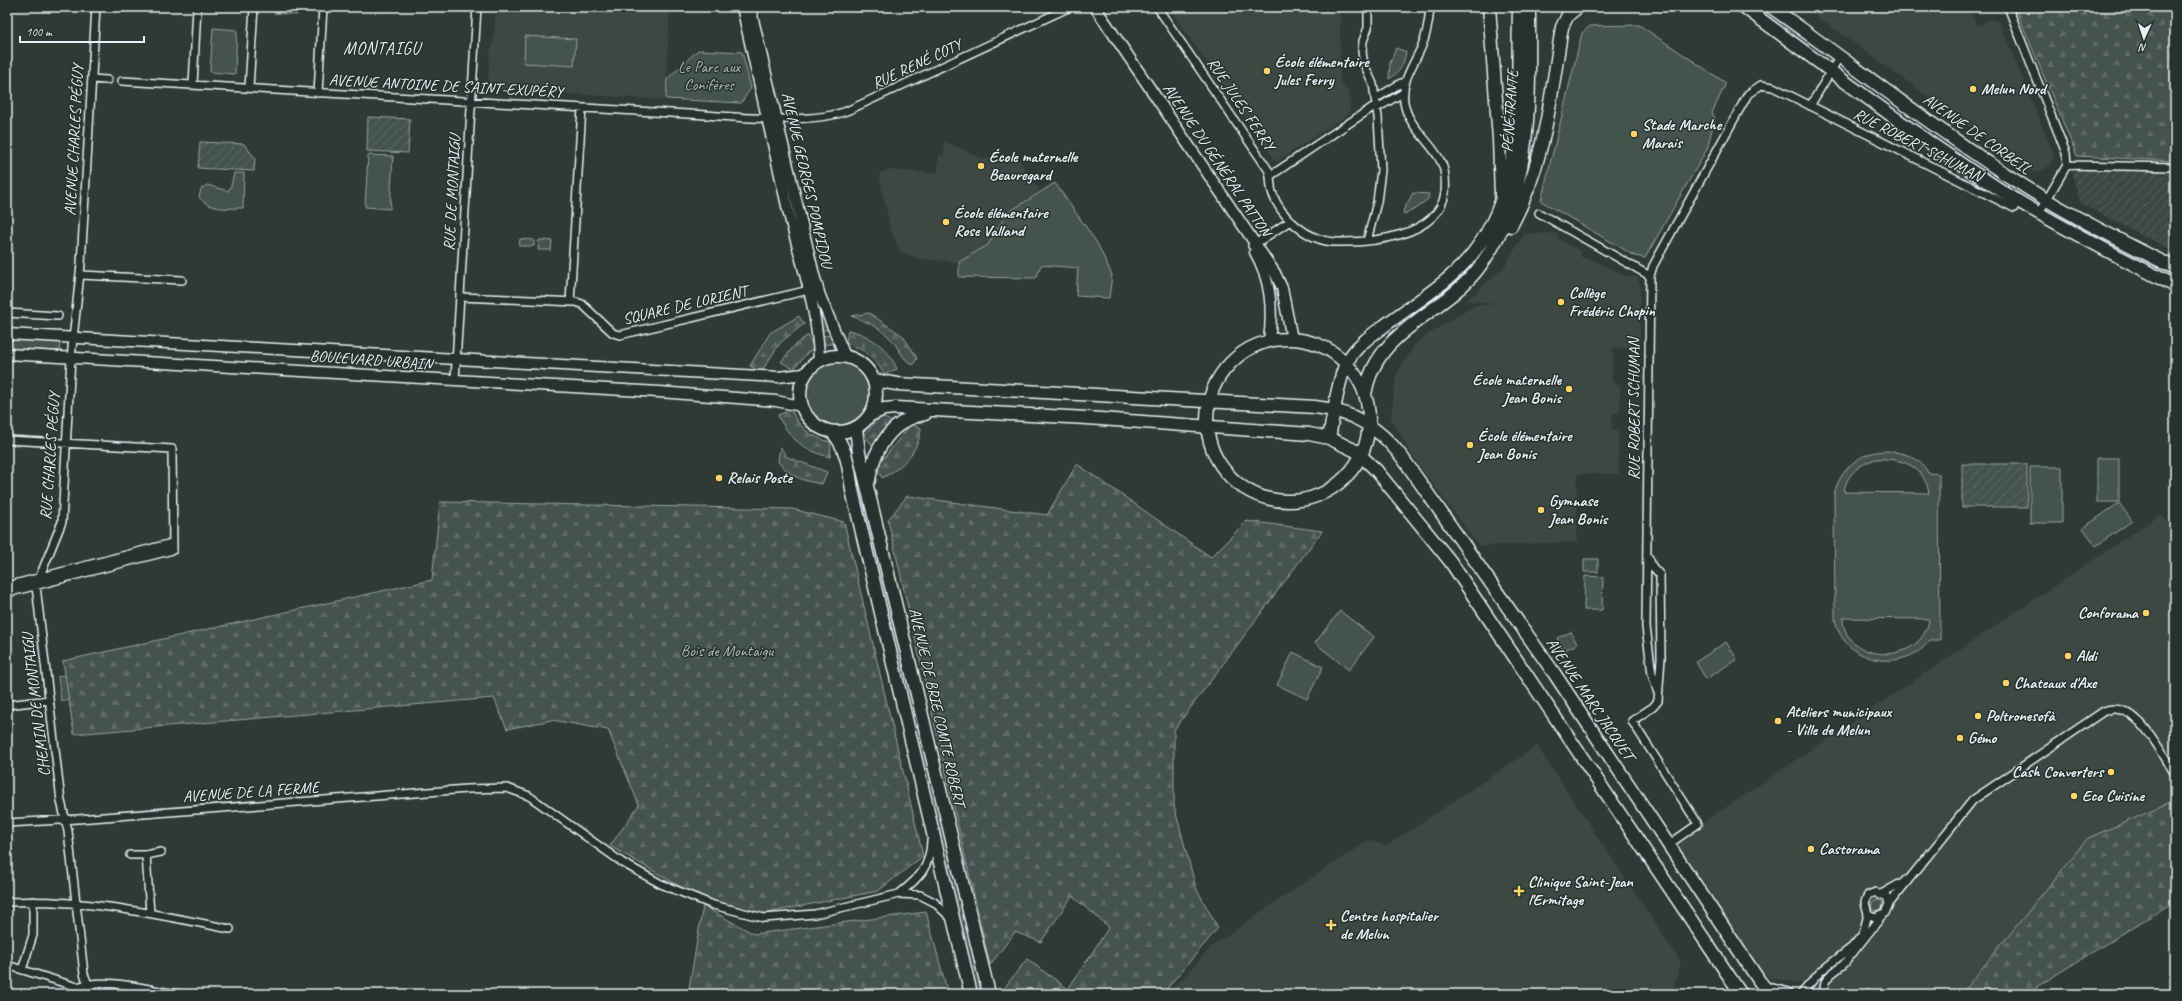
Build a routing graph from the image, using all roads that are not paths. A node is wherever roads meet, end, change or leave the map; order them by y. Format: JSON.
{"nodes":[{"id":1,"x":96,"y":7,"type":"edge"},
{"id":2,"x":197,"y":7,"type":"edge"},
{"id":3,"x":254,"y":7,"type":"edge"},
{"id":4,"x":323,"y":7,"type":"edge"},
{"id":5,"x":477,"y":7,"type":"edge"},
{"id":6,"x":742,"y":7,"type":"edge"},
{"id":7,"x":750,"y":7,"type":"edge"},
{"id":8,"x":1070,"y":7,"type":"edge"},
{"id":9,"x":1090,"y":7,"type":"edge"},
{"id":10,"x":1095,"y":7,"type":"edge"},
{"id":11,"x":1157,"y":7,"type":"edge"},
{"id":12,"x":1368,"y":7,"type":"edge"},
{"id":13,"x":1430,"y":7,"type":"edge"},
{"id":14,"x":1489,"y":7,"type":"edge"},
{"id":15,"x":1519,"y":7,"type":"edge"},
{"id":16,"x":1529,"y":7,"type":"edge"},
{"id":17,"x":1578,"y":7,"type":"edge"},
{"id":18,"x":1744,"y":7,"type":"edge"},
{"id":19,"x":1771,"y":7,"type":"edge"},
{"id":20,"x":2008,"y":7,"type":"edge"},
{"id":21,"x":1840,"y":56,"type":"junction"},
{"id":22,"x":1830,"y":71,"type":"junction"},
{"id":23,"x":92,"y":79,"type":"junction"},
{"id":24,"x":107,"y":80,"type":"tunnel mouth"},
{"id":25,"x":122,"y":81,"type":"tunnel mouth"},
{"id":26,"x":1405,"y":83,"type":"junction"},
{"id":27,"x":193,"y":85,"type":"junction"},
{"id":28,"x":249,"y":88,"type":"junction"},
{"id":29,"x":1403,"y":92,"type":"junction"},
{"id":30,"x":318,"y":93,"type":"junction"},
{"id":31,"x":472,"y":102,"type":"junction"},
{"id":32,"x":1376,"y":104,"type":"junction"},
{"id":33,"x":1810,"y":106,"type":"junction"},
{"id":34,"x":582,"y":108,"type":"junction"},
{"id":35,"x":772,"y":118,"type":"junction"},
{"id":36,"x":2067,"y":165,"type":"junction"},
{"id":37,"x":2175,"y":167,"type":"edge"},
{"id":38,"x":1270,"y":176,"type":"junction"},
{"id":39,"x":2047,"y":200,"type":"junction"},
{"id":40,"x":1501,"y":202,"type":"junction"},
{"id":41,"x":2014,"y":208,"type":"dead end"},
{"id":42,"x":1539,"y":213,"type":"dead end"},
{"id":43,"x":2039,"y":213,"type":"junction"},
{"id":44,"x":1290,"y":221,"type":"junction"},
{"id":45,"x":1367,"y":241,"type":"junction"},
{"id":46,"x":1254,"y":245,"type":"junction"},
{"id":47,"x":1488,"y":252,"type":"junction"},
{"id":48,"x":2175,"y":268,"type":"edge"},
{"id":49,"x":81,"y":275,"type":"junction"},
{"id":50,"x":1650,"y":276,"type":"junction"},
{"id":51,"x":182,"y":280,"type":"dead end"},
{"id":52,"x":2175,"y":286,"type":"edge"},
{"id":53,"x":813,"y":289,"type":"junction"},
{"id":54,"x":460,"y":297,"type":"junction"},
{"id":55,"x":570,"y":302,"type":"junction"},
{"id":56,"x":7,"y":313,"type":"edge"},
{"id":57,"x":58,"y":316,"type":"dead end"},
{"id":58,"x":7,"y":334,"type":"edge"},
{"id":59,"x":1292,"y":339,"type":"junction"},
{"id":60,"x":1269,"y":341,"type":"junction"},
{"id":61,"x":74,"y":350,"type":"junction"},
{"id":62,"x":7,"y":354,"type":"edge"},
{"id":63,"x":845,"y":356,"type":"junction"},
{"id":64,"x":456,"y":360,"type":"junction"},
{"id":65,"x":819,"y":360,"type":"junction"},
{"id":66,"x":804,"y":374,"type":"junction"},
{"id":67,"x":455,"y":380,"type":"junction"},
{"id":68,"x":874,"y":380,"type":"junction"},
{"id":69,"x":801,"y":406,"type":"junction"},
{"id":70,"x":1335,"y":409,"type":"junction"},
{"id":71,"x":938,"y":411,"type":"junction"},
{"id":72,"x":870,"y":414,"type":"junction"},
{"id":73,"x":1363,"y":420,"type":"junction"},
{"id":74,"x":856,"y":428,"type":"junction"},
{"id":75,"x":832,"y":432,"type":"junction"},
{"id":76,"x":1329,"y":438,"type":"junction"},
{"id":77,"x":7,"y":440,"type":"edge"},
{"id":78,"x":66,"y":442,"type":"junction"},
{"id":79,"x":1356,"y":451,"type":"junction"},
{"id":80,"x":868,"y":485,"type":"junction"},
{"id":81,"x":173,"y":547,"type":"junction"},
{"id":82,"x":1648,"y":555,"type":"junction"},
{"id":83,"x":38,"y":578,"type":"junction"},
{"id":84,"x":7,"y":586,"type":"edge"},
{"id":85,"x":36,"y":586,"type":"junction"},
{"id":86,"x":7,"y":593,"type":"edge"},
{"id":87,"x":1658,"y":693,"type":"junction"},
{"id":88,"x":50,"y":700,"type":"junction"},
{"id":89,"x":7,"y":705,"type":"edge"},
{"id":90,"x":2175,"y":774,"type":"edge"},
{"id":91,"x":64,"y":820,"type":"junction"},
{"id":92,"x":7,"y":823,"type":"edge"},
{"id":93,"x":932,"y":832,"type":"junction"},
{"id":94,"x":1668,"y":845,"type":"junction"},
{"id":95,"x":161,"y":852,"type":"dead end"},
{"id":96,"x":130,"y":855,"type":"dead end"},
{"id":97,"x":146,"y":855,"type":"junction"},
{"id":98,"x":1915,"y":872,"type":"junction"},
{"id":99,"x":898,"y":894,"type":"junction"},
{"id":100,"x":1882,"y":894,"type":"junction"},
{"id":101,"x":33,"y":901,"type":"junction"},
{"id":102,"x":7,"y":902,"type":"edge"},
{"id":103,"x":75,"y":902,"type":"junction"},
{"id":104,"x":1889,"y":904,"type":"junction"},
{"id":105,"x":150,"y":913,"type":"junction"},
{"id":106,"x":1868,"y":914,"type":"junction"},
{"id":107,"x":1883,"y":915,"type":"junction"},
{"id":108,"x":953,"y":921,"type":"junction"},
{"id":109,"x":230,"y":929,"type":"dead end"},
{"id":110,"x":7,"y":965,"type":"edge"},
{"id":111,"x":22,"y":970,"type":"junction"},
{"id":112,"x":88,"y":983,"type":"junction"},
{"id":113,"x":92,"y":994,"type":"edge"},
{"id":114,"x":178,"y":994,"type":"edge"},
{"id":115,"x":971,"y":994,"type":"edge"},
{"id":116,"x":989,"y":994,"type":"edge"},
{"id":117,"x":1741,"y":994,"type":"edge"},
{"id":118,"x":1786,"y":994,"type":"edge"},
{"id":119,"x":1801,"y":994,"type":"edge"},
{"id":120,"x":1823,"y":994,"type":"edge"}],
"edges":[{"from":1,"to":23,"type":"street","name":"AVENUE CHARLES PÉGUY"},
{"from":2,"to":27,"type":"street"},
{"from":3,"to":28,"type":"street"},
{"from":4,"to":30,"type":"street"},
{"from":5,"to":31,"type":"street","name":"RUE DE MONTAIGU"},
{"from":6,"to":35,"type":"main road","name":"AVENUE GEORGES POMPIDOU"},
{"from":7,"to":35,"type":"main road","name":"AVENUE GEORGES POMPIDOU"},
{"from":8,"to":35,"type":"street","name":"RUE RENÉ COTY"},
{"from":9,"to":46,"type":"main road","name":"AVENUE DU GÉNÉRAL PATTON"},
{"from":10,"to":46,"type":"main road","name":"AVENUE DU GÉNÉRAL PATTON"},
{"from":11,"to":38,"type":"street","name":"RUE JULES FERRY"},
{"from":12,"to":32,"type":"street"},
{"from":13,"to":26,"type":"street"},
{"from":14,"to":40,"type":"main road"},
{"from":15,"to":40,"type":"main road","name":"PÉNÉTRANTE"},
{"from":16,"to":47,"type":"main road","name":"PÉNÉTRANTE"},
{"from":17,"to":47,"type":"main road"},
{"from":18,"to":22,"type":"main road"},
{"from":19,"to":21,"type":"main road","name":"AVENUE DE CORBEIL"},
{"from":20,"to":36,"type":"street"},
{"from":21,"to":22,"type":"street"},
{"from":21,"to":39,"type":"main road","name":"AVENUE DE CORBEIL"},
{"from":22,"to":33,"type":"street"},
{"from":22,"to":43,"type":"main road"},
{"from":23,"to":24,"type":"street"},
{"from":23,"to":49,"type":"street","name":"AVENUE CHARLES PÉGUY"},
{"from":25,"to":27,"type":"street","name":"AVENUE ANTOINE DE SAINT-EXUPÉRY"},
{"from":26,"to":29,"type":"street"},
{"from":26,"to":32,"type":"street"},
{"from":27,"to":28,"type":"street","name":"AVENUE ANTOINE DE SAINT-EXUPÉRY"},
{"from":28,"to":30,"type":"street","name":"AVENUE ANTOINE DE SAINT-EXUPÉRY"},
{"from":29,"to":32,"type":"street"},
{"from":29,"to":45,"type":"street"},
{"from":30,"to":31,"type":"street","name":"AVENUE ANTOINE DE SAINT-EXUPÉRY"},
{"from":31,"to":34,"type":"street","name":"AVENUE ANTOINE DE SAINT-EXUPÉRY"},
{"from":31,"to":54,"type":"street","name":"RUE DE MONTAIGU"},
{"from":32,"to":38,"type":"street"},
{"from":32,"to":45,"type":"street"},
{"from":33,"to":41,"type":"street","name":"RUE ROBERT SCHUMAN"},
{"from":33,"to":50,"type":"street","name":"RUE ROBERT SCHUMAN"},
{"from":34,"to":35,"type":"street","name":"AVENUE ANTOINE DE SAINT-EXUPÉRY"},
{"from":34,"to":55,"type":"street"},
{"from":35,"to":53,"type":"main road","name":"AVENUE GEORGES POMPIDOU"},
{"from":35,"to":53,"type":"main road","name":"AVENUE GEORGES POMPIDOU"},
{"from":36,"to":37,"type":"street"},
{"from":36,"to":39,"type":"street"},
{"from":38,"to":44,"type":"street","name":"RUE JULES FERRY"},
{"from":39,"to":43,"type":"street"},
{"from":39,"to":48,"type":"main road","name":"AVENUE DE CORBEIL"},
{"from":40,"to":70,"type":"main road","name":"PÉNÉTRANTE"},
{"from":42,"to":50,"type":"street"},
{"from":43,"to":52,"type":"main road"},
{"from":44,"to":45,"type":"street"},
{"from":44,"to":46,"type":"street"},
{"from":46,"to":59,"type":"main road","name":"AVENUE DU GÉNÉRAL PATTON"},
{"from":46,"to":60,"type":"main road","name":"AVENUE DU GÉNÉRAL PATTON"},
{"from":47,"to":73,"type":"main road"},
{"from":49,"to":51,"type":"street"},
{"from":49,"to":61,"type":"street","name":"AVENUE CHARLES PÉGUY"},
{"from":50,"to":82,"type":"street","name":"RUE ROBERT SCHUMAN"},
{"from":53,"to":55,"type":"street","name":"SQUARE DE LORIENT"},
{"from":53,"to":63,"type":"main road","name":"AVENUE GEORGES POMPIDOU"},
{"from":53,"to":65,"type":"main road","name":"AVENUE GEORGES POMPIDOU"},
{"from":54,"to":55,"type":"street"},
{"from":54,"to":64,"type":"street","name":"RUE DE MONTAIGU"},
{"from":56,"to":57,"type":"street"},
{"from":58,"to":61,"type":"main road"},
{"from":59,"to":60,"type":"main road"},
{"from":59,"to":60,"type":"main road"},
{"from":61,"to":62,"type":"main road"},
{"from":61,"to":64,"type":"main road"},
{"from":61,"to":67,"type":"main road","name":"BOULEVARD URBAIN"},
{"from":61,"to":78,"type":"street","name":"RUE CHARLES PÉGUY"},
{"from":63,"to":65,"type":"main road"},
{"from":63,"to":68,"type":"main road"},
{"from":64,"to":66,"type":"main road"},
{"from":64,"to":67,"type":"street","name":"RUE DE MONTAIGU"},
{"from":65,"to":66,"type":"main road"},
{"from":66,"to":69,"type":"main road"},
{"from":67,"to":69,"type":"main road","name":"BOULEVARD URBAIN"},
{"from":68,"to":70,"type":"main road","name":"AVENUE MARC JACQUET"},
{"from":68,"to":72,"type":"main road"},
{"from":69,"to":75,"type":"main road"},
{"from":70,"to":73,"type":"main road","name":"AVENUE MARC JACQUET"},
{"from":70,"to":76,"type":"main road","name":"PÉNÉTRANTE"},
{"from":71,"to":72,"type":"main road"},
{"from":71,"to":76,"type":"main road"},
{"from":71,"to":80,"type":"main road"},
{"from":72,"to":74,"type":"main road"},
{"from":73,"to":79,"type":"main road"},
{"from":73,"to":94,"type":"main road","name":"AVENUE MARC JACQUET"},
{"from":74,"to":75,"type":"main road"},
{"from":74,"to":80,"type":"main road","name":"AVENUE DE BRIE COMTE ROBERT"},
{"from":75,"to":93,"type":"main road","name":"AVENUE DE BRIE COMTE ROBERT"},
{"from":76,"to":79,"type":"main road"},
{"from":77,"to":78,"type":"street"},
{"from":78,"to":81,"type":"street"},
{"from":78,"to":83,"type":"street","name":"RUE CHARLES PÉGUY"},
{"from":79,"to":117,"type":"main road"},
{"from":80,"to":116,"type":"main road","name":"AVENUE DE BRIE COMTE ROBERT"},
{"from":81,"to":83,"type":"street"},
{"from":81,"to":85,"type":"street"},
{"from":82,"to":87,"type":"street","name":"RUE ROBERT SCHUMAN"},
{"from":82,"to":87,"type":"street","name":"RUE ROBERT SCHUMAN"},
{"from":83,"to":84,"type":"street"},
{"from":83,"to":85,"type":"street","name":"RUE CHARLES PÉGUY"},
{"from":85,"to":86,"type":"street"},
{"from":85,"to":88,"type":"street","name":"CHEMIN DE MONTAIGU"},
{"from":87,"to":94,"type":"street","name":"RUE ROBERT SCHUMAN"},
{"from":88,"to":89,"type":"street"},
{"from":88,"to":91,"type":"street","name":"CHEMIN DE MONTAIGU"},
{"from":90,"to":98,"type":"street"},
{"from":91,"to":92,"type":"street","name":"AVENUE DE LA FERME"},
{"from":91,"to":99,"type":"street","name":"AVENUE DE LA FERME"},
{"from":91,"to":103,"type":"street","name":"CHEMIN DE MONTAIGU"},
{"from":93,"to":99,"type":"street"},
{"from":93,"to":108,"type":"main road","name":"AVENUE DE BRIE COMTE ROBERT"},
{"from":94,"to":118,"type":"main road","name":"AVENUE MARC JACQUET"},
{"from":95,"to":97,"type":"street"},
{"from":96,"to":97,"type":"street"},
{"from":97,"to":105,"type":"street"},
{"from":98,"to":100,"type":"street"},
{"from":98,"to":104,"type":"street"},
{"from":99,"to":108,"type":"street"},
{"from":100,"to":104,"type":"street"},
{"from":100,"to":106,"type":"street"},
{"from":101,"to":102,"type":"street"},
{"from":101,"to":103,"type":"street"},
{"from":101,"to":111,"type":"street"},
{"from":103,"to":105,"type":"street"},
{"from":103,"to":112,"type":"street","name":"CHEMIN DE MONTAIGU"},
{"from":104,"to":107,"type":"street"},
{"from":105,"to":109,"type":"street"},
{"from":106,"to":107,"type":"street"},
{"from":106,"to":119,"type":"street"},
{"from":107,"to":120,"type":"street"},
{"from":108,"to":115,"type":"main road","name":"AVENUE DE BRIE COMTE ROBERT"},
{"from":110,"to":111,"type":"street"},
{"from":111,"to":112,"type":"street"},
{"from":112,"to":113,"type":"street","name":"CHEMIN DE MONTAIGU"},
{"from":112,"to":114,"type":"street"}]}
